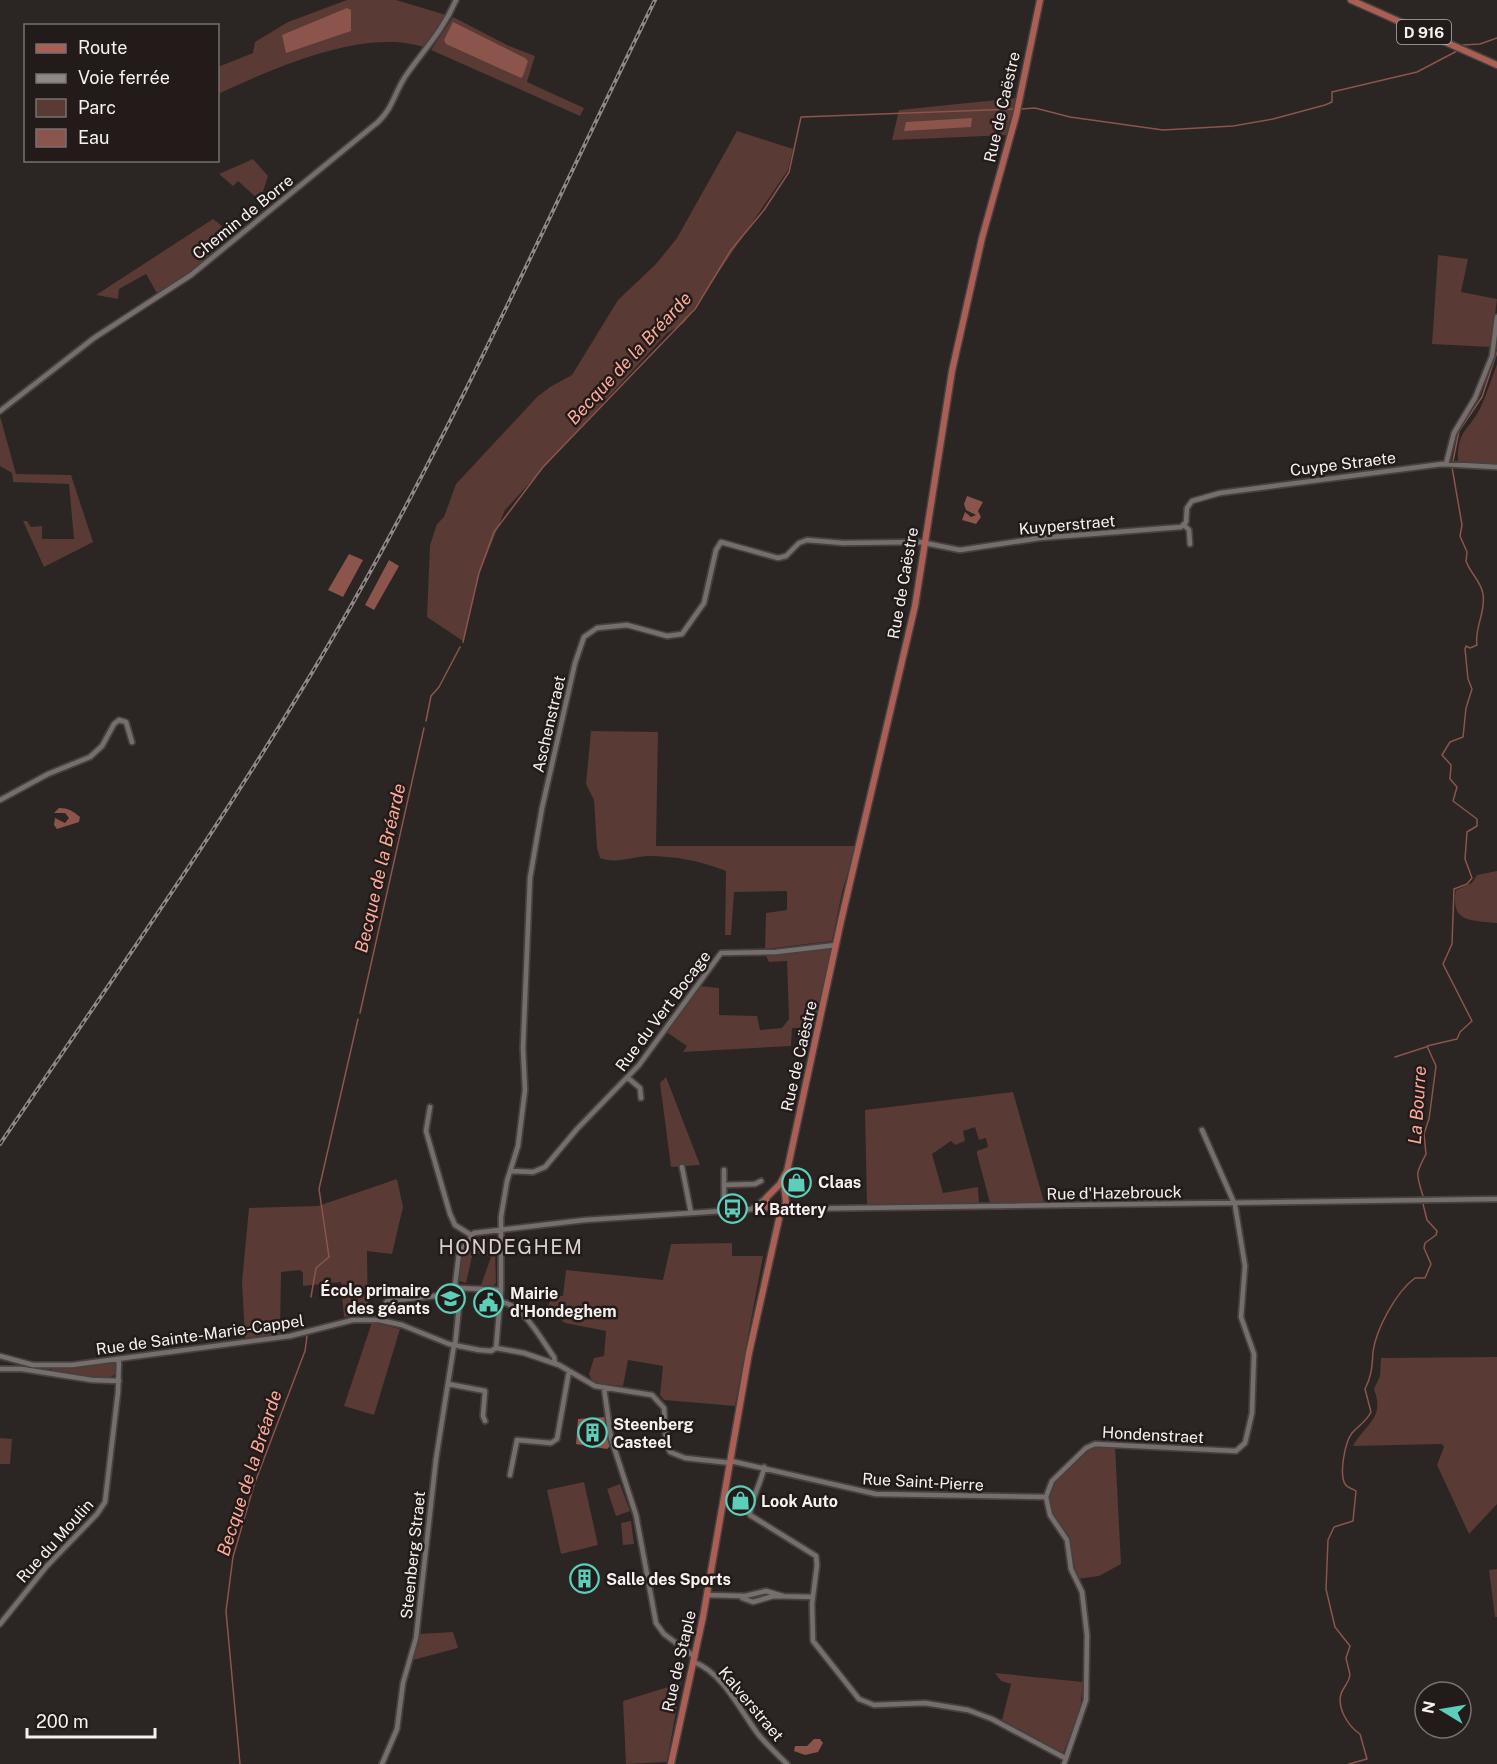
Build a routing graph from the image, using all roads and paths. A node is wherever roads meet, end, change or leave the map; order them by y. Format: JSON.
{"nodes":[{"id":1,"x":456,"y":0,"type":"edge"},
{"id":2,"x":1040,"y":0,"type":"edge"},
{"id":3,"x":1351,"y":0,"type":"edge"},
{"id":4,"x":1497,"y":65,"type":"edge"},
{"id":5,"x":1497,"y":317,"type":"edge"},
{"id":6,"x":0,"y":411,"type":"edge"},
{"id":7,"x":1446,"y":464,"type":"junction"},
{"id":8,"x":1497,"y":467,"type":"edge"},
{"id":9,"x":1185,"y":525,"type":"junction"},
{"id":10,"x":924,"y":543,"type":"junction"},
{"id":11,"x":1190,"y":544,"type":"dead end"},
{"id":12,"x":132,"y":742,"type":"dead end"},
{"id":13,"x":0,"y":800,"type":"edge"},
{"id":14,"x":836,"y":945,"type":"junction"},
{"id":15,"x":628,"y":1078,"type":"junction"},
{"id":16,"x":642,"y":1098,"type":"dead end"},
{"id":17,"x":430,"y":1107,"type":"dead end"},
{"id":18,"x":1202,"y":1130,"type":"dead end"},
{"id":19,"x":682,"y":1167,"type":"dead end"},
{"id":20,"x":788,"y":1169,"type":"junction"},
{"id":21,"x":724,"y":1170,"type":"dead end"},
{"id":22,"x":511,"y":1171,"type":"junction"},
{"id":23,"x":761,"y":1181,"type":"dead end"},
{"id":24,"x":724,"y":1185,"type":"junction"},
{"id":25,"x":772,"y":1191,"type":"junction"},
{"id":26,"x":784,"y":1194,"type":"junction"},
{"id":27,"x":767,"y":1197,"type":"junction"},
{"id":28,"x":1497,"y":1199,"type":"edge"},
{"id":29,"x":1234,"y":1203,"type":"junction"},
{"id":30,"x":783,"y":1207,"type":"junction"},
{"id":31,"x":770,"y":1209,"type":"junction"},
{"id":32,"x":745,"y":1211,"type":"junction"},
{"id":33,"x":724,"y":1212,"type":"junction"},
{"id":34,"x":691,"y":1214,"type":"junction"},
{"id":35,"x":776,"y":1228,"type":"junction"},
{"id":36,"x":501,"y":1232,"type":"junction"},
{"id":37,"x":471,"y":1235,"type":"junction"},
{"id":38,"x":461,"y":1288,"type":"junction"},
{"id":39,"x":501,"y":1290,"type":"junction"},
{"id":40,"x":444,"y":1295,"type":"dead end"},
{"id":41,"x":500,"y":1302,"type":"junction"},
{"id":42,"x":379,"y":1320,"type":"junction"},
{"id":43,"x":454,"y":1345,"type":"junction"},
{"id":44,"x":496,"y":1348,"type":"junction"},
{"id":45,"x":0,"y":1356,"type":"edge"},
{"id":46,"x":119,"y":1359,"type":"junction"},
{"id":47,"x":555,"y":1363,"type":"junction"},
{"id":48,"x":0,"y":1369,"type":"edge"},
{"id":49,"x":569,"y":1371,"type":"junction"},
{"id":50,"x":119,"y":1381,"type":"junction"},
{"id":51,"x":448,"y":1384,"type":"junction"},
{"id":52,"x":604,"y":1388,"type":"junction"},
{"id":53,"x":485,"y":1421,"type":"dead end"},
{"id":54,"x":731,"y":1464,"type":"junction"},
{"id":55,"x":764,"y":1467,"type":"junction"},
{"id":56,"x":510,"y":1475,"type":"dead end"},
{"id":57,"x":1046,"y":1497,"type":"junction"},
{"id":58,"x":707,"y":1595,"type":"junction"},
{"id":59,"x":812,"y":1598,"type":"junction"},
{"id":60,"x":0,"y":1624,"type":"edge"},
{"id":61,"x":694,"y":1660,"type":"junction"},
{"id":62,"x":1064,"y":1761,"type":"edge"},
{"id":63,"x":382,"y":1764,"type":"edge"},
{"id":64,"x":670,"y":1764,"type":"edge"},
{"id":65,"x":787,"y":1764,"type":"edge"}],
"edges":[{"from":1,"to":6,"type":"street","name":"Chemin de Borre"},
{"from":2,"to":10,"type":"main road","name":"Rue de Caëstre"},
{"from":3,"to":4,"type":"main road","number":"D 916"},
{"from":5,"to":7,"type":"street"},
{"from":7,"to":8,"type":"street","name":"Cuype Straete"},
{"from":7,"to":9,"type":"street","name":"Cuype Straete"},
{"from":9,"to":10,"type":"street","name":"Kuyperstraet"},
{"from":9,"to":11,"type":"street"},
{"from":10,"to":14,"type":"main road","name":"Rue de Caëstre"},
{"from":10,"to":22,"type":"street","name":"Aschenstraet"},
{"from":12,"to":13,"type":"street"},
{"from":14,"to":15,"type":"street","name":"Rue du Vert Bocage"},
{"from":14,"to":20,"type":"main road","name":"Rue de Caëstre"},
{"from":15,"to":16,"type":"street"},
{"from":15,"to":22,"type":"street","name":"Rue du Vert Bocage"},
{"from":17,"to":37,"type":"street"},
{"from":18,"to":29,"type":"street"},
{"from":19,"to":34,"type":"street"},
{"from":20,"to":25,"type":"main road","name":"Rue de Caëstre"},
{"from":20,"to":26,"type":"main road","name":"Rue de Caëstre"},
{"from":21,"to":24,"type":"street"},
{"from":22,"to":36,"type":"street","name":"Aschenstraet"},
{"from":23,"to":24,"type":"street"},
{"from":24,"to":33,"type":"street"},
{"from":25,"to":26,"type":"main road"},
{"from":25,"to":27,"type":"main road","name":"Rue de Caëstre"},
{"from":26,"to":30,"type":"main road"},
{"from":27,"to":31,"type":"main road","name":"Rue de Staple"},
{"from":27,"to":32,"type":"street"},
{"from":28,"to":29,"type":"street","name":"Rue d'Hazebrouck"},
{"from":29,"to":30,"type":"street","name":"Rue d'Hazebrouck"},
{"from":29,"to":57,"type":"street","name":"Hondenstraet"},
{"from":30,"to":31,"type":"main road"},
{"from":30,"to":35,"type":"main road","name":"Rue de Staple"},
{"from":31,"to":32,"type":"street"},
{"from":31,"to":35,"type":"main road","name":"Rue de Staple"},
{"from":32,"to":33,"type":"street"},
{"from":33,"to":34,"type":"street"},
{"from":34,"to":36,"type":"street"},
{"from":35,"to":54,"type":"main road","name":"Rue de Staple"},
{"from":36,"to":37,"type":"street"},
{"from":36,"to":39,"type":"street","name":"Aschenstraet"},
{"from":37,"to":38,"type":"street","name":"Steenberg Straet"},
{"from":38,"to":39,"type":"street"},
{"from":38,"to":43,"type":"street","name":"Steenberg Straet"},
{"from":39,"to":41,"type":"street","name":"Aschenstraet"},
{"from":40,"to":42,"type":"street"},
{"from":41,"to":44,"type":"street"},
{"from":41,"to":47,"type":"street"},
{"from":42,"to":43,"type":"street","name":"Rue de Sainte-Marie-Cappel"},
{"from":42,"to":46,"type":"street","name":"Rue de Sainte-Marie-Cappel"},
{"from":43,"to":44,"type":"street","name":"Rue de Sainte-Marie-Cappel"},
{"from":43,"to":51,"type":"street","name":"Steenberg Straet"},
{"from":44,"to":47,"type":"street","name":"Rue Saint-Pierre"},
{"from":45,"to":46,"type":"street","name":"Rue de Sainte-Marie-Cappel"},
{"from":46,"to":50,"type":"street","name":"Rue du Moulin"},
{"from":47,"to":49,"type":"street","name":"Rue Saint-Pierre"},
{"from":48,"to":50,"type":"street","name":"Rue de Sainte-Marie-Cappel"},
{"from":49,"to":52,"type":"street","name":"Rue Saint-Pierre"},
{"from":49,"to":56,"type":"street"},
{"from":50,"to":60,"type":"street","name":"Rue du Moulin"},
{"from":51,"to":53,"type":"street"},
{"from":51,"to":63,"type":"street","name":"Steenberg Straet"},
{"from":52,"to":54,"type":"street","name":"Rue Saint-Pierre"},
{"from":52,"to":61,"type":"street","name":"Kalverstraet"},
{"from":54,"to":55,"type":"street","name":"Rue Saint-Pierre"},
{"from":54,"to":58,"type":"main road","name":"Rue de Staple"},
{"from":55,"to":57,"type":"street","name":"Rue Saint-Pierre"},
{"from":55,"to":59,"type":"street"},
{"from":57,"to":62,"type":"street"},
{"from":58,"to":59,"type":"street"},
{"from":58,"to":61,"type":"main road","name":"Rue de Staple"},
{"from":59,"to":62,"type":"street"},
{"from":61,"to":64,"type":"main road","name":"Rue de Staple"},
{"from":61,"to":65,"type":"street","name":"Kalverstraet"}]}
